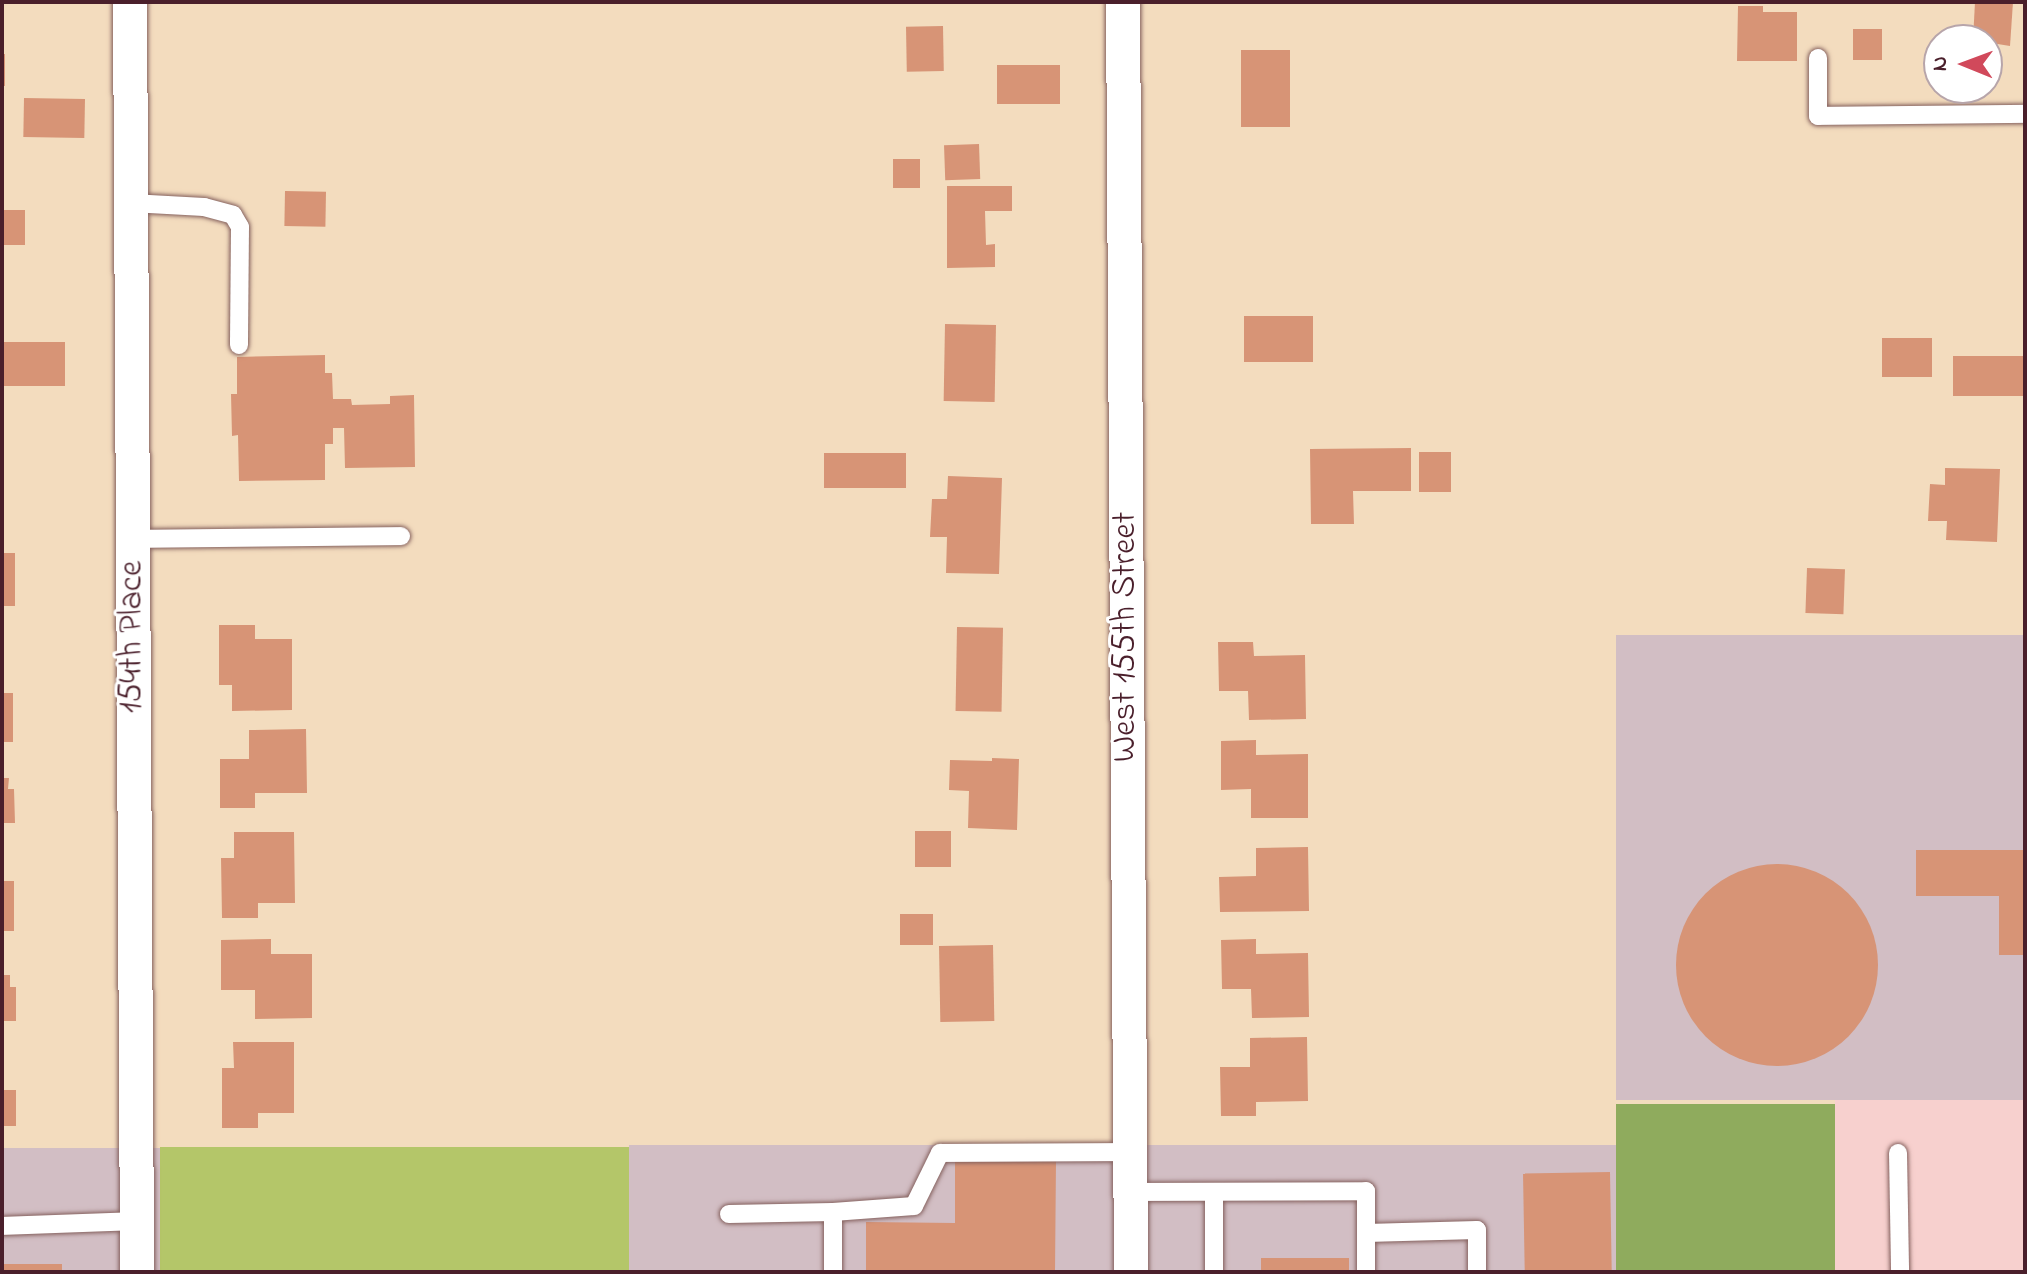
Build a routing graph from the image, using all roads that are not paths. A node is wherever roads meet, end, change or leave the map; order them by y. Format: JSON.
{"nodes":[{"id":1,"x":130,"y":2,"type":"edge"},
{"id":2,"x":1123,"y":2,"type":"edge"},
{"id":3,"x":1818,"y":58,"type":"dead end"},
{"id":4,"x":2025,"y":114,"type":"edge"},
{"id":5,"x":131,"y":203,"type":"junction"},
{"id":6,"x":239,"y":345,"type":"dead end"},
{"id":7,"x":401,"y":536,"type":"dead end"},
{"id":8,"x":133,"y":539,"type":"junction"},
{"id":9,"x":1130,"y":1152,"type":"junction"},
{"id":10,"x":1898,"y":1153,"type":"dead end"},
{"id":11,"x":1131,"y":1192,"type":"junction"},
{"id":12,"x":1214,"y":1193,"type":"junction"},
{"id":13,"x":833,"y":1212,"type":"junction"},
{"id":14,"x":729,"y":1214,"type":"dead end"},
{"id":15,"x":136,"y":1221,"type":"junction"},
{"id":16,"x":2,"y":1226,"type":"edge"},
{"id":17,"x":1366,"y":1233,"type":"junction"},
{"id":18,"x":137,"y":1272,"type":"edge"},
{"id":19,"x":833,"y":1272,"type":"edge"},
{"id":20,"x":1131,"y":1272,"type":"edge"},
{"id":21,"x":1214,"y":1272,"type":"edge"},
{"id":22,"x":1366,"y":1272,"type":"edge"},
{"id":23,"x":1477,"y":1272,"type":"edge"},
{"id":24,"x":1900,"y":1272,"type":"edge"}],
"edges":[{"from":1,"to":5,"type":"street","name":"154th Place"},
{"from":2,"to":9,"type":"street","name":"West 155th Street"},
{"from":3,"to":4,"type":"lane"},
{"from":5,"to":6,"type":"lane"},
{"from":5,"to":8,"type":"street","name":"154th Place"},
{"from":7,"to":8,"type":"lane"},
{"from":8,"to":15,"type":"street","name":"154th Place"},
{"from":9,"to":11,"type":"street","name":"West 155th Street"},
{"from":9,"to":13,"type":"lane"},
{"from":10,"to":24,"type":"lane"},
{"from":11,"to":12,"type":"lane"},
{"from":11,"to":20,"type":"street","name":"West 155th Street"},
{"from":12,"to":17,"type":"lane"},
{"from":12,"to":21,"type":"lane"},
{"from":13,"to":14,"type":"lane"},
{"from":13,"to":19,"type":"lane"},
{"from":15,"to":16,"type":"lane"},
{"from":15,"to":18,"type":"street","name":"154th Place"},
{"from":17,"to":22,"type":"lane"},
{"from":17,"to":23,"type":"lane"}]}
